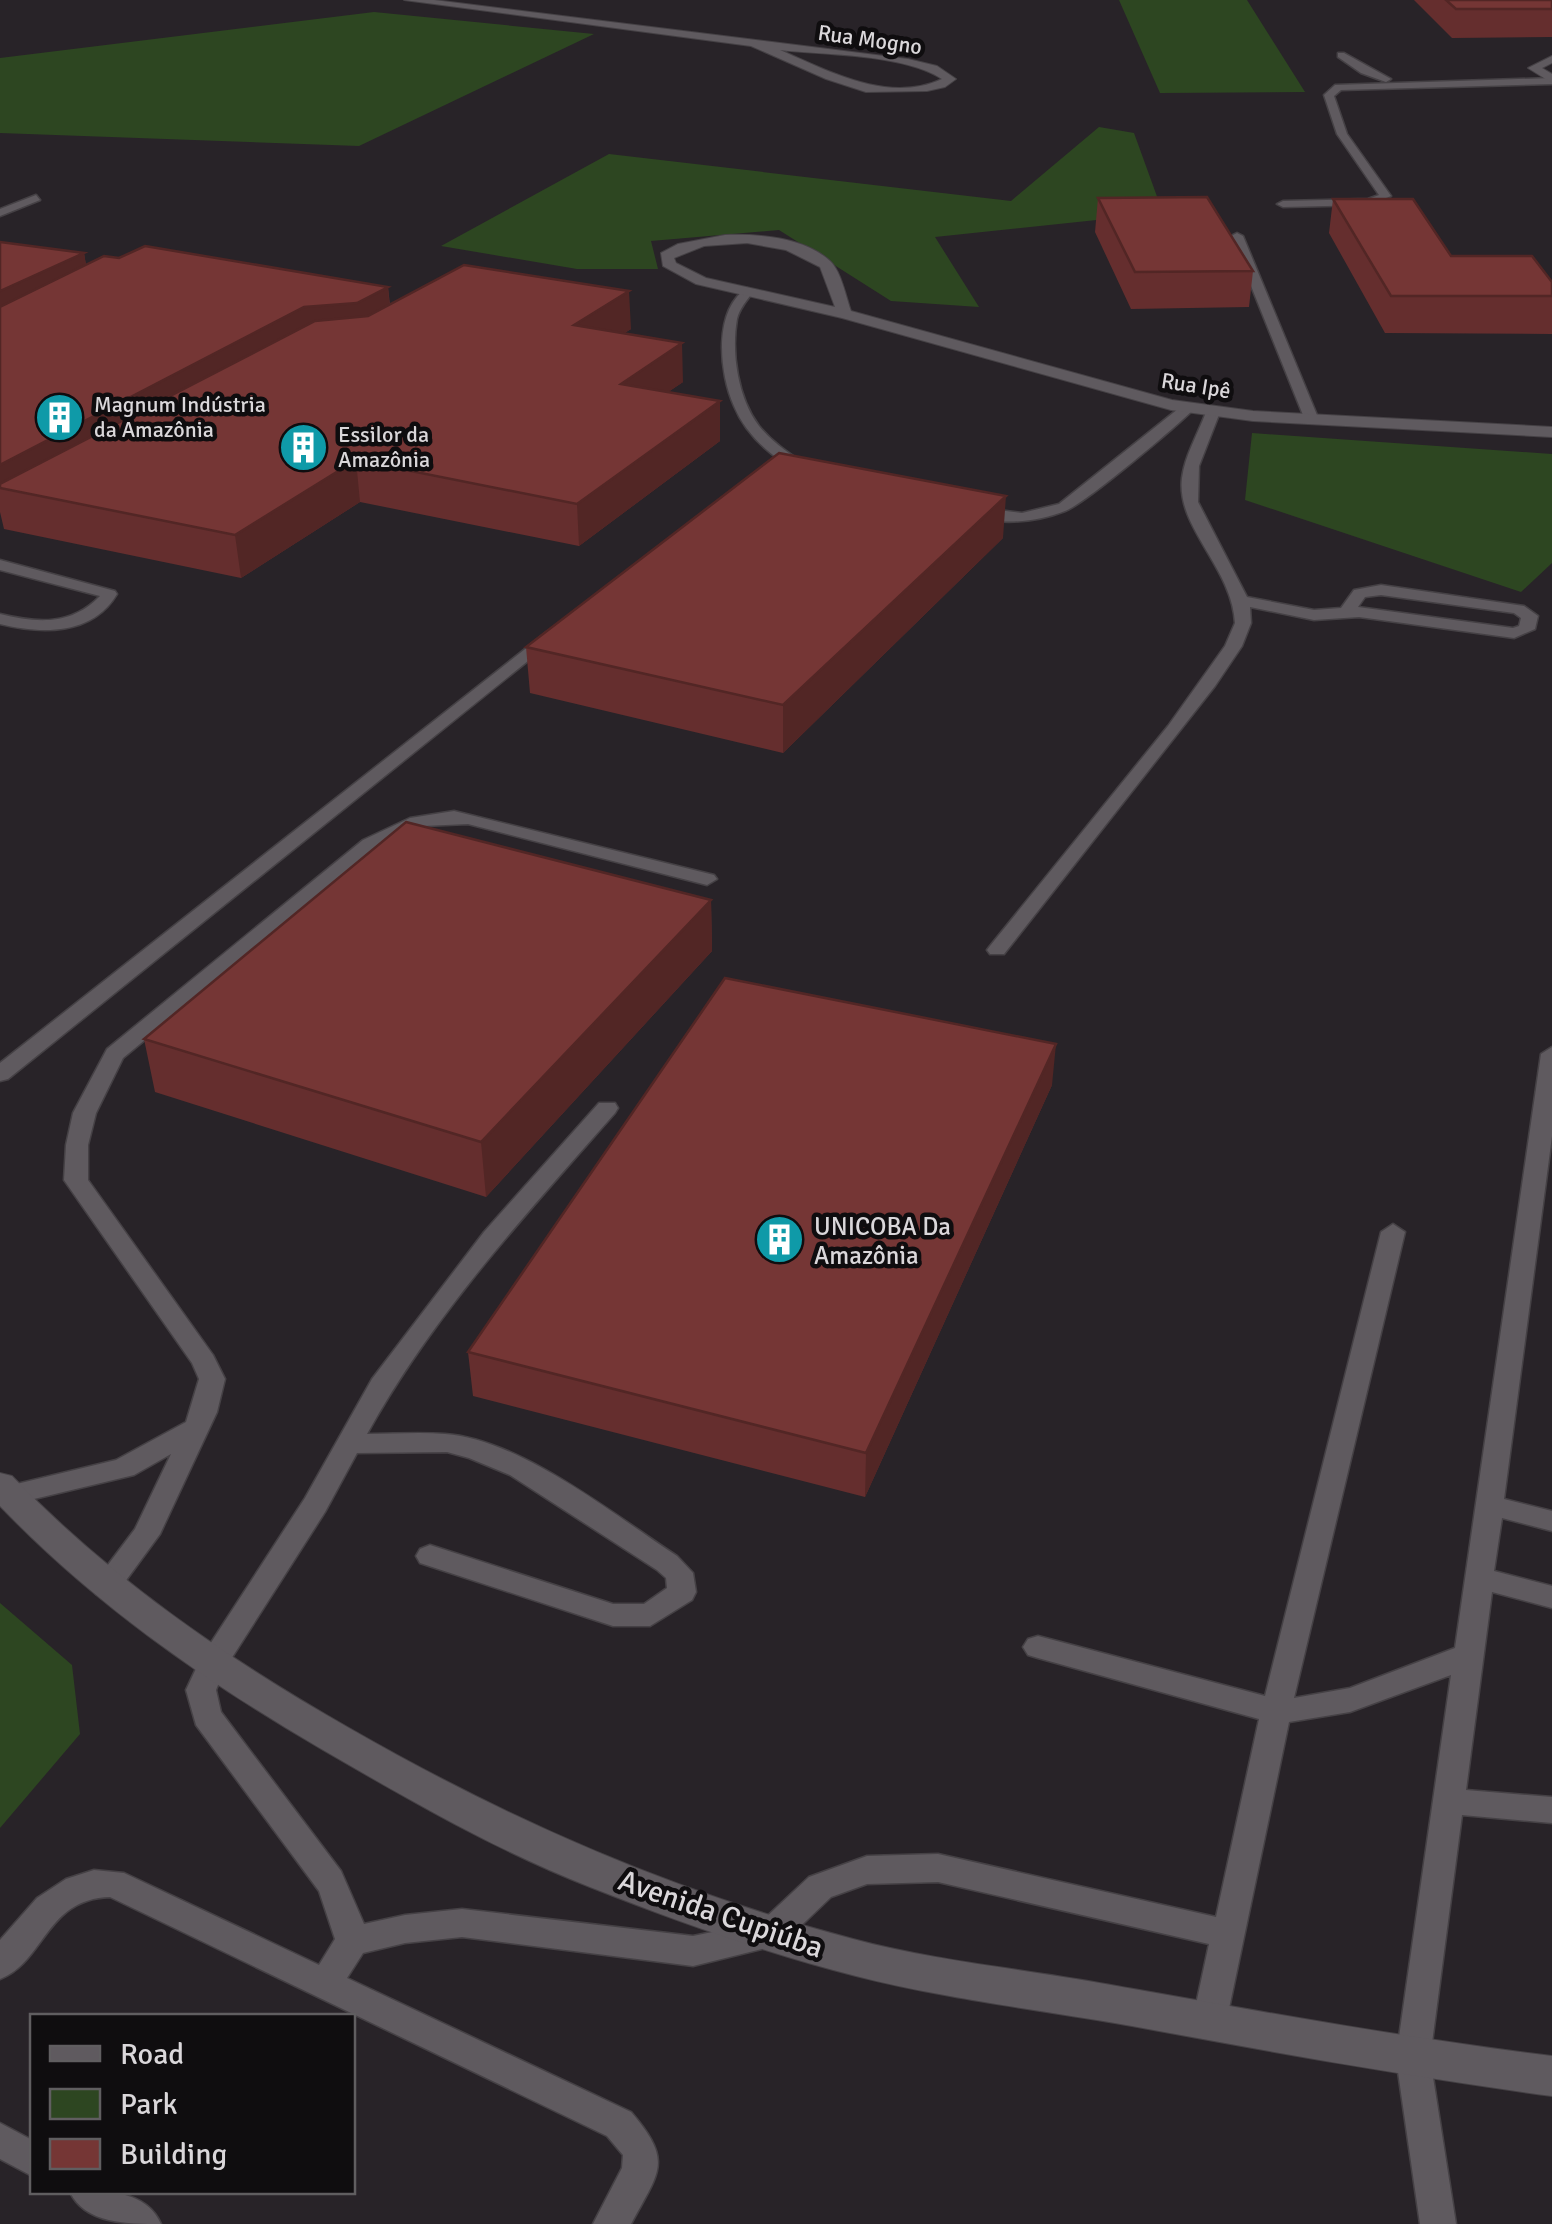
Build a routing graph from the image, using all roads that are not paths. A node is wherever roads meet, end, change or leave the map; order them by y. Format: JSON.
{"nodes":[{"id":1,"x":409,"y":0,"type":"edge"},
{"id":2,"x":755,"y":44,"type":"junction"},
{"id":3,"x":1341,"y":55,"type":"dead end"},
{"id":4,"x":1552,"y":59,"type":"edge"},
{"id":5,"x":1552,"y":80,"type":"edge"},
{"id":6,"x":1416,"y":85,"type":"junction"},
{"id":7,"x":36,"y":198,"type":"dead end"},
{"id":8,"x":1284,"y":204,"type":"dead end"},
{"id":9,"x":0,"y":212,"type":"edge"},
{"id":10,"x":1237,"y":236,"type":"edge"},
{"id":11,"x":747,"y":292,"type":"junction"},
{"id":12,"x":845,"y":314,"type":"junction"},
{"id":13,"x":1188,"y":408,"type":"junction"},
{"id":14,"x":1213,"y":412,"type":"junction"},
{"id":15,"x":1312,"y":420,"type":"junction"},
{"id":16,"x":1552,"y":432,"type":"edge"},
{"id":17,"x":820,"y":476,"type":"edge"},
{"id":18,"x":950,"y":506,"type":"edge"},
{"id":19,"x":0,"y":565,"type":"edge"},
{"id":20,"x":1241,"y":600,"type":"junction"},
{"id":21,"x":1346,"y":611,"type":"junction"},
{"id":22,"x":0,"y":620,"type":"edge"},
{"id":23,"x":560,"y":627,"type":"edge"},
{"id":24,"x":707,"y":879,"type":"dead end"},
{"id":25,"x":997,"y":950,"type":"dead end"},
{"id":26,"x":1552,"y":1054,"type":"edge"},
{"id":27,"x":5,"y":1064,"type":"edge"},
{"id":28,"x":607,"y":1108,"type":"dead end"},
{"id":29,"x":1393,"y":1232,"type":"dead end"},
{"id":30,"x":192,"y":1430,"type":"junction"},
{"id":31,"x":351,"y":1444,"type":"junction"},
{"id":32,"x":4,"y":1490,"type":"edge"},
{"id":33,"x":1490,"y":1506,"type":"junction"},
{"id":34,"x":1552,"y":1520,"type":"edge"},
{"id":35,"x":430,"y":1556,"type":"dead end"},
{"id":36,"x":1478,"y":1578,"type":"junction"},
{"id":37,"x":106,"y":1586,"type":"junction"},
{"id":38,"x":1552,"y":1596,"type":"edge"},
{"id":39,"x":1038,"y":1647,"type":"dead end"},
{"id":40,"x":1466,"y":1656,"type":"junction"},
{"id":41,"x":211,"y":1666,"type":"junction"},
{"id":42,"x":1276,"y":1711,"type":"junction"},
{"id":43,"x":1448,"y":1800,"type":"junction"},
{"id":44,"x":1552,"y":1810,"type":"edge"},
{"id":45,"x":770,"y":1934,"type":"junction"},
{"id":46,"x":1228,"y":1934,"type":"junction"},
{"id":47,"x":352,"y":1941,"type":"junction"},
{"id":48,"x":0,"y":1964,"type":"edge"},
{"id":49,"x":327,"y":1982,"type":"junction"},
{"id":50,"x":1209,"y":2023,"type":"junction"},
{"id":51,"x":1414,"y":2058,"type":"junction"},
{"id":52,"x":1552,"y":2076,"type":"edge"},
{"id":53,"x":0,"y":2140,"type":"edge"},
{"id":54,"x":30,"y":2158,"type":"edge"},
{"id":55,"x":91,"y":2194,"type":"edge"},
{"id":56,"x":143,"y":2224,"type":"edge"},
{"id":57,"x":611,"y":2224,"type":"edge"},
{"id":58,"x":1438,"y":2224,"type":"edge"}],
"edges":[{"from":1,"to":2,"type":"street","name":"Rua Mogno"},
{"from":2,"to":2,"type":"street","name":"Rua Mogno"},
{"from":3,"to":6,"type":"lane"},
{"from":4,"to":5,"type":"street"},
{"from":5,"to":6,"type":"lane"},
{"from":6,"to":8,"type":"lane"},
{"from":7,"to":9,"type":"lane"},
{"from":10,"to":15,"type":"lane"},
{"from":11,"to":12,"type":"street","name":"Rua Ipê"},
{"from":11,"to":12,"type":"street","name":"Rua Ipê"},
{"from":11,"to":17,"type":"lane"},
{"from":12,"to":13,"type":"street","name":"Rua Ipê"},
{"from":13,"to":14,"type":"street","name":"Rua Ipê"},
{"from":13,"to":18,"type":"lane"},
{"from":14,"to":15,"type":"street","name":"Rua Ipê"},
{"from":14,"to":20,"type":"lane"},
{"from":15,"to":16,"type":"street","name":"Rua Ipê"},
{"from":19,"to":22,"type":"lane"},
{"from":20,"to":21,"type":"lane"},
{"from":20,"to":25,"type":"lane"},
{"from":21,"to":21,"type":"lane"},
{"from":23,"to":27,"type":"lane"},
{"from":24,"to":30,"type":"lane"},
{"from":26,"to":33,"type":"lane"},
{"from":28,"to":31,"type":"lane"},
{"from":29,"to":42,"type":"lane"},
{"from":30,"to":32,"type":"lane"},
{"from":30,"to":37,"type":"lane"},
{"from":31,"to":35,"type":"lane"},
{"from":31,"to":41,"type":"lane"},
{"from":32,"to":37,"type":"street","name":"Avenida Cupiúba"},
{"from":33,"to":34,"type":"lane"},
{"from":33,"to":36,"type":"lane"},
{"from":36,"to":38,"type":"lane"},
{"from":36,"to":40,"type":"lane"},
{"from":37,"to":41,"type":"street","name":"Avenida Cupiúba"},
{"from":39,"to":42,"type":"lane"},
{"from":40,"to":42,"type":"lane"},
{"from":40,"to":43,"type":"lane"},
{"from":41,"to":45,"type":"street","name":"Avenida Cupiúba"},
{"from":41,"to":47,"type":"lane"},
{"from":42,"to":46,"type":"lane"},
{"from":43,"to":44,"type":"lane"},
{"from":43,"to":51,"type":"lane"},
{"from":45,"to":46,"type":"lane"},
{"from":45,"to":47,"type":"lane"},
{"from":45,"to":50,"type":"street","name":"Avenida Cupiúba"},
{"from":46,"to":50,"type":"lane"},
{"from":47,"to":49,"type":"lane"},
{"from":48,"to":49,"type":"lane"},
{"from":49,"to":57,"type":"lane"},
{"from":50,"to":51,"type":"street","name":"Avenida Cupiúba"},
{"from":51,"to":52,"type":"street","name":"Avenida Cupiúba"},
{"from":51,"to":58,"type":"lane"},
{"from":53,"to":54,"type":"lane"},
{"from":55,"to":56,"type":"lane"}]}
